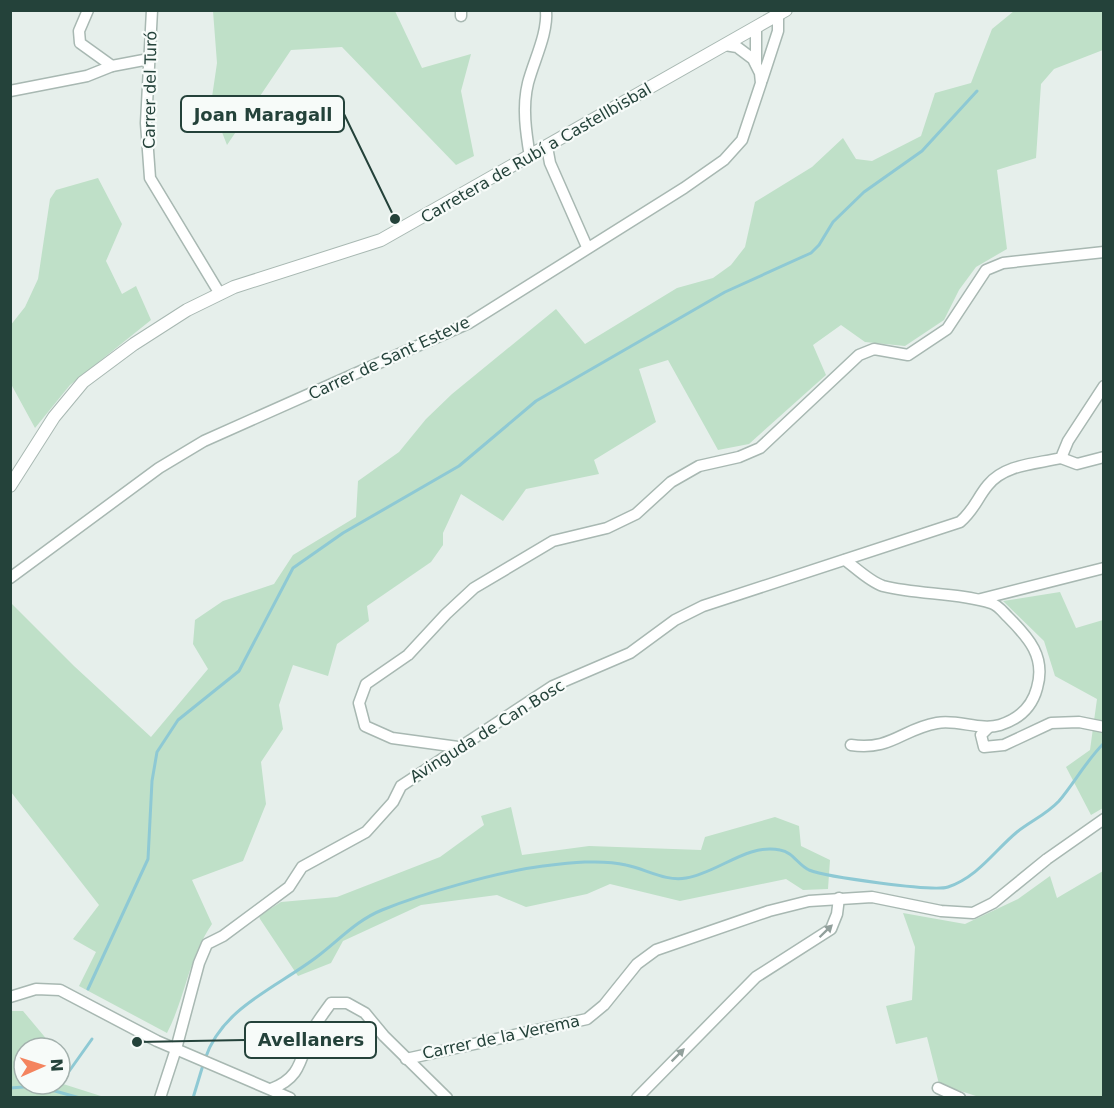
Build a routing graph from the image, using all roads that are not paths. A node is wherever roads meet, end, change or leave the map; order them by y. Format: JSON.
{"nodes":[{"id":1,"x":88,"y":10,"type":"edge"},
{"id":2,"x":152,"y":10,"type":"edge"},
{"id":3,"x":546,"y":10,"type":"edge"},
{"id":4,"x":772,"y":19,"type":"edge"},
{"id":5,"x":725,"y":45,"type":"junction"},
{"id":6,"x":149,"y":59,"type":"junction"},
{"id":7,"x":756,"y":64,"type":"junction"},
{"id":8,"x":112,"y":66,"type":"junction"},
{"id":9,"x":761,"y":83,"type":"junction"},
{"id":10,"x":10,"y":92,"type":"edge"},
{"id":11,"x":547,"y":147,"type":"junction"},
{"id":12,"x":530,"y":157,"type":"junction"},
{"id":13,"x":587,"y":247,"type":"junction"},
{"id":14,"x":1104,"y":252,"type":"edge"},
{"id":15,"x":220,"y":294,"type":"junction"},
{"id":16,"x":1104,"y":386,"type":"edge"},
{"id":17,"x":1104,"y":457,"type":"edge"},
{"id":18,"x":1061,"y":458,"type":"junction"},
{"id":19,"x":10,"y":486,"type":"edge"},
{"id":20,"x":845,"y":560,"type":"junction"},
{"id":21,"x":1104,"y":568,"type":"edge"},
{"id":22,"x":10,"y":578,"type":"edge"},
{"id":23,"x":978,"y":600,"type":"junction"},
{"id":24,"x":989,"y":727,"type":"junction"},
{"id":25,"x":1104,"y":727,"type":"edge"},
{"id":26,"x":851,"y":745,"type":"dead end"},
{"id":27,"x":458,"y":747,"type":"junction"},
{"id":28,"x":1104,"y":819,"type":"edge"},
{"id":29,"x":839,"y":898,"type":"junction"},
{"id":30,"x":10,"y":997,"type":"edge"},
{"id":31,"x":176,"y":1049,"type":"junction"},
{"id":32,"x":406,"y":1059,"type":"junction"},
{"id":33,"x":271,"y":1089,"type":"junction"},
{"id":34,"x":938,"y":1089,"type":"dead end"},
{"id":35,"x":160,"y":1098,"type":"edge"},
{"id":36,"x":290,"y":1098,"type":"edge"},
{"id":37,"x":447,"y":1098,"type":"edge"},
{"id":38,"x":638,"y":1098,"type":"edge"},
{"id":39,"x":960,"y":1098,"type":"edge"}],
"edges":[{"from":1,"to":8,"type":"street"},
{"from":2,"to":6,"type":"street","name":"Carrer del Turó"},
{"from":3,"to":12,"type":"street"},
{"from":4,"to":5,"type":"street","name":"Carretera de Rubí a Castellbisbal"},
{"from":4,"to":7,"type":"street"},
{"from":4,"to":9,"type":"street","name":"Carrer de Sant Esteve"},
{"from":5,"to":7,"type":"street"},
{"from":5,"to":11,"type":"street","name":"Carretera de Rubí a Castellbisbal"},
{"from":6,"to":8,"type":"street"},
{"from":6,"to":15,"type":"street","name":"Carrer del Turó"},
{"from":7,"to":9,"type":"street"},
{"from":8,"to":10,"type":"street"},
{"from":9,"to":13,"type":"street","name":"Carrer de Sant Esteve"},
{"from":11,"to":12,"type":"street","name":"Carretera de Rubí a Castellbisbal"},
{"from":11,"to":13,"type":"street"},
{"from":12,"to":15,"type":"street","name":"Carretera de Rubí a Castellbisbal"},
{"from":13,"to":22,"type":"street","name":"Carrer de Sant Esteve"},
{"from":14,"to":27,"type":"street"},
{"from":15,"to":19,"type":"street","name":"Carretera de Rubí a Castellbisbal"},
{"from":16,"to":18,"type":"street"},
{"from":17,"to":18,"type":"street","name":"Avinguda de Can Bosc"},
{"from":18,"to":20,"type":"street","name":"Avinguda de Can Bosc"},
{"from":20,"to":23,"type":"street"},
{"from":20,"to":27,"type":"street","name":"Avinguda de Can Bosc"},
{"from":21,"to":23,"type":"street"},
{"from":23,"to":24,"type":"street"},
{"from":24,"to":25,"type":"street"},
{"from":24,"to":26,"type":"street"},
{"from":27,"to":31,"type":"street","name":"Avinguda de Can Bosc"},
{"from":28,"to":29,"type":"street","name":"Carrer de la Verema"},
{"from":29,"to":32,"type":"street","name":"Carrer de la Verema"},
{"from":38,"to":29,"type":"street","one_way":true},
{"from":30,"to":31,"type":"street"},
{"from":31,"to":33,"type":"street"},
{"from":31,"to":35,"type":"street","name":"Avinguda de Can Bosc"},
{"from":32,"to":33,"type":"street"},
{"from":32,"to":37,"type":"street"},
{"from":33,"to":36,"type":"street"},
{"from":34,"to":39,"type":"street"}]}
